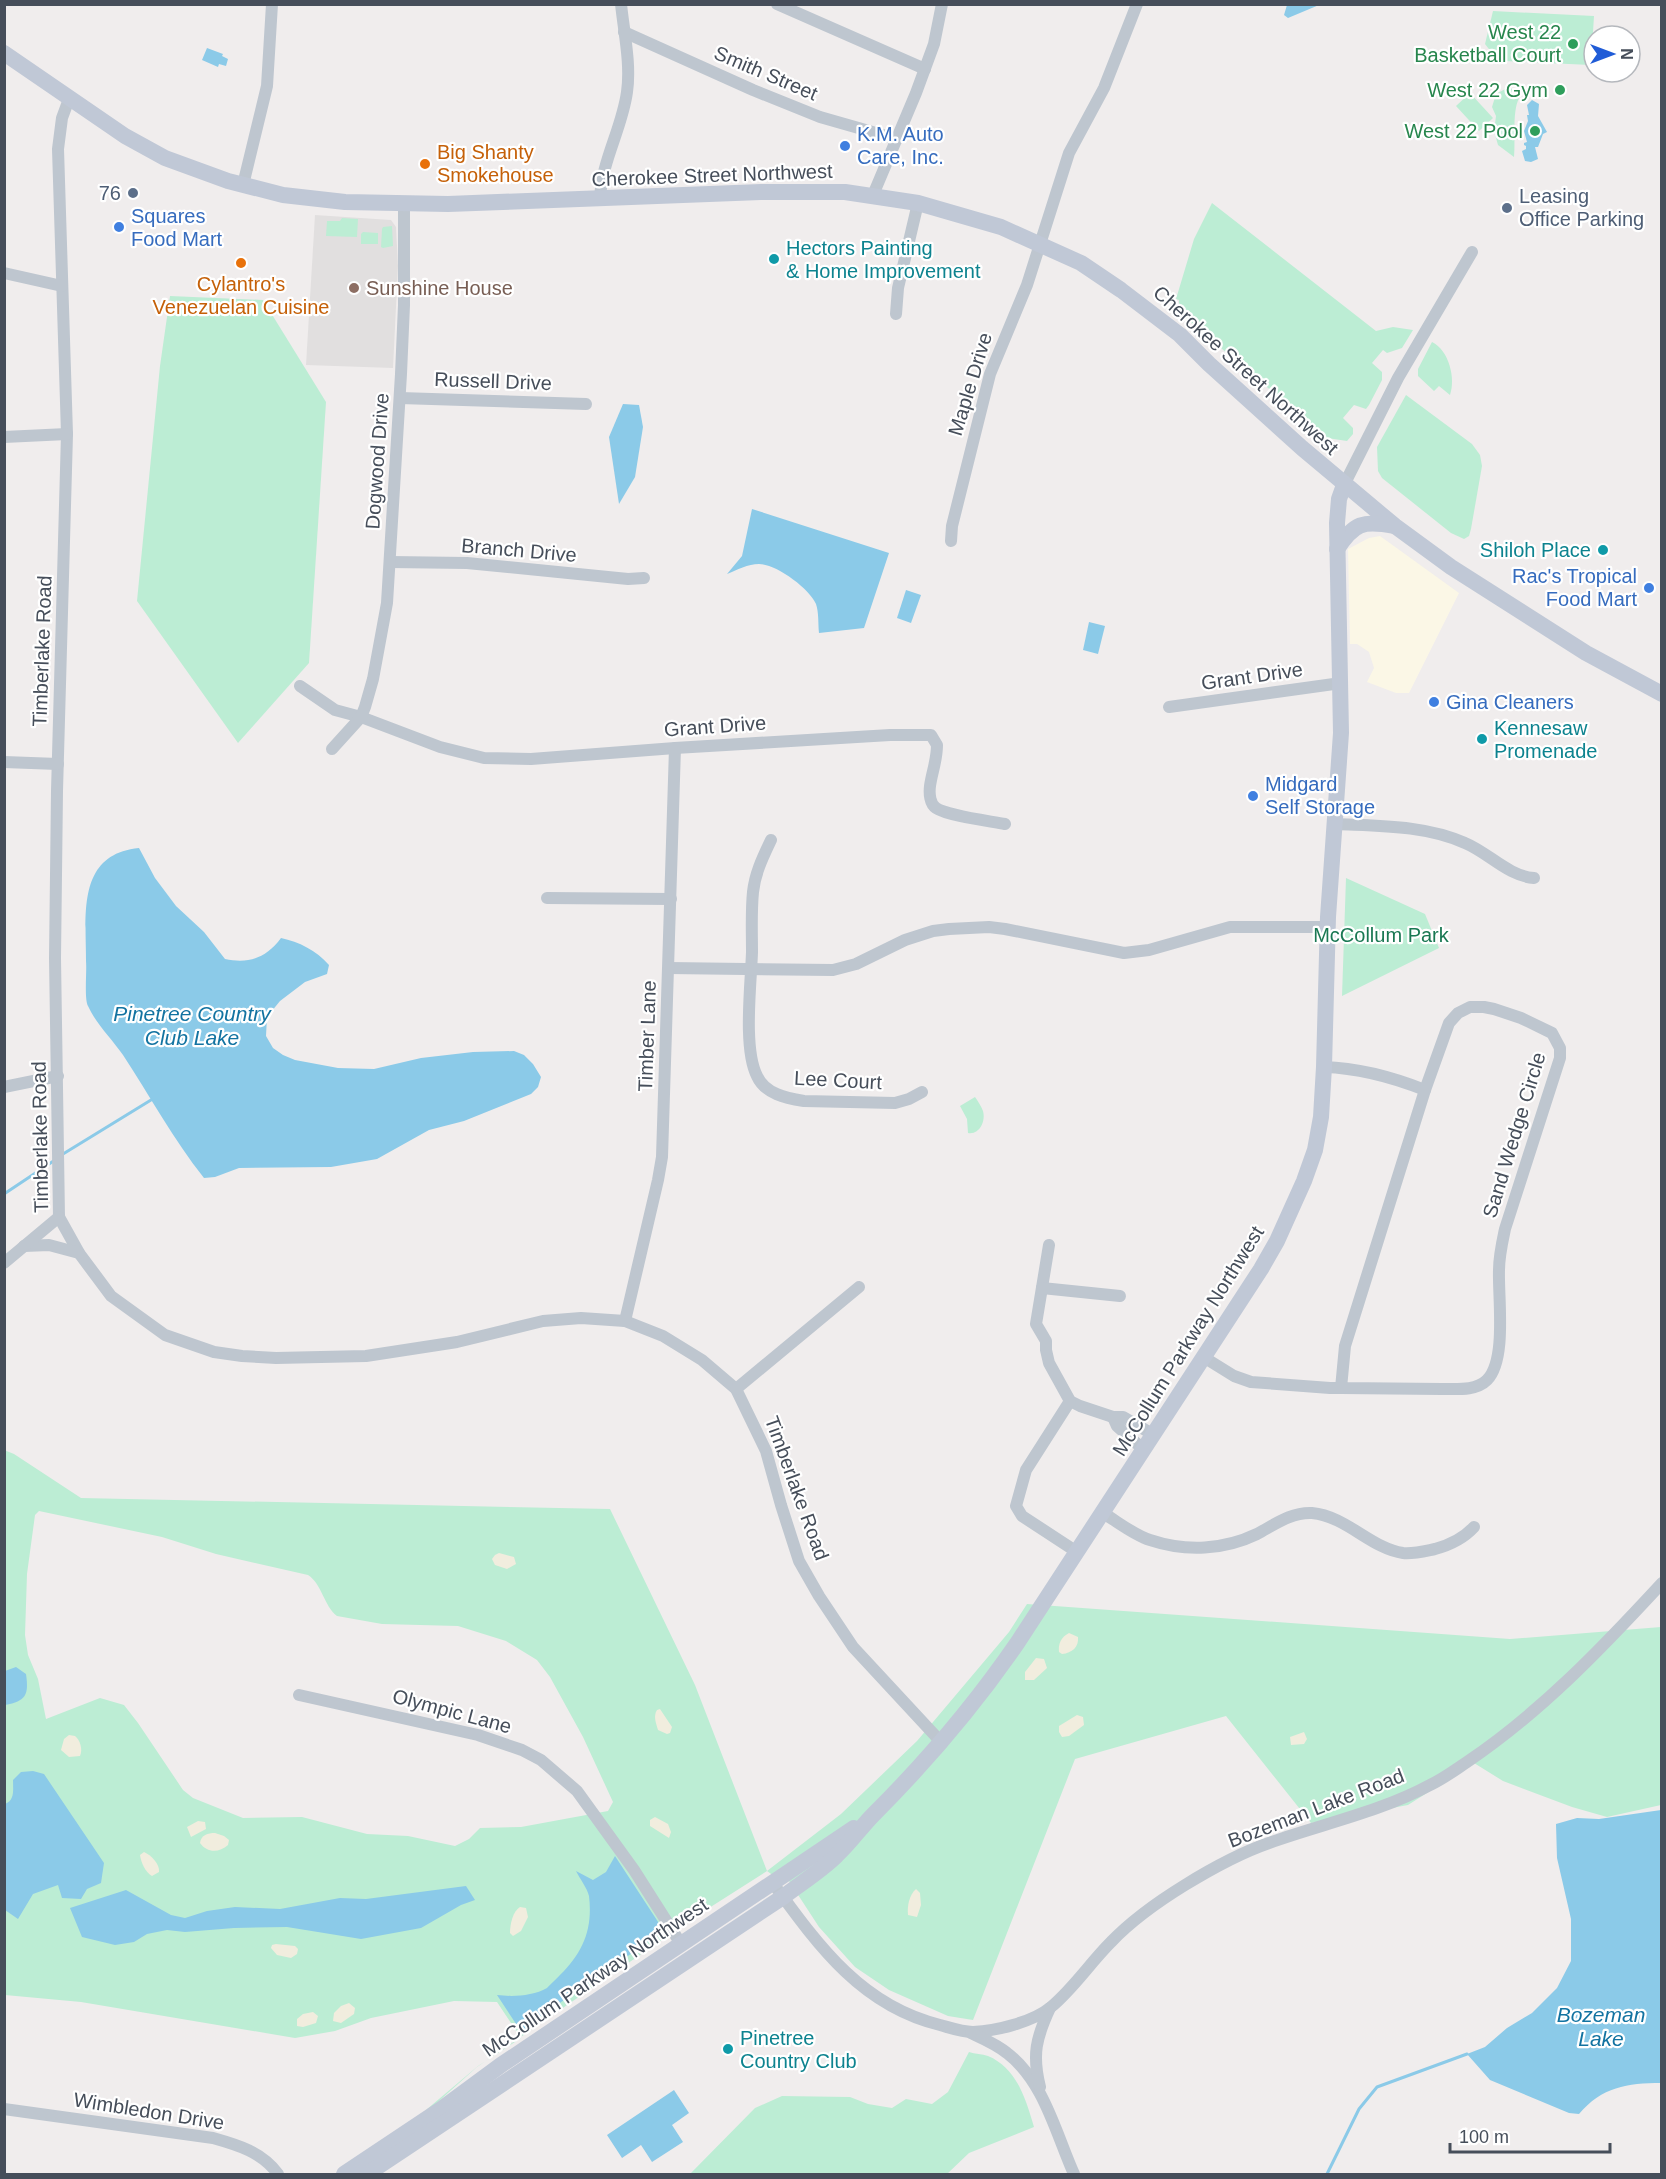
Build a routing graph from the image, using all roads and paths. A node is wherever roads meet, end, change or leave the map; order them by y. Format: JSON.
{"nodes":[{"id":1,"x":272,"y":4,"type":"edge"},
{"id":2,"x":621,"y":4,"type":"edge"},
{"id":3,"x":777,"y":4,"type":"edge"},
{"id":4,"x":942,"y":4,"type":"edge"},
{"id":5,"x":1137,"y":4,"type":"edge"},
{"id":6,"x":624,"y":32,"type":"junction"},
{"id":7,"x":4,"y":53,"type":"edge"},
{"id":8,"x":925,"y":69,"type":"junction"},
{"id":9,"x":69,"y":99,"type":"junction"},
{"id":10,"x":897,"y":139,"type":"junction"},
{"id":11,"x":243,"y":185,"type":"junction"},
{"id":12,"x":873,"y":195,"type":"junction"},
{"id":13,"x":600,"y":200,"type":"junction"},
{"id":14,"x":918,"y":203,"type":"junction"},
{"id":15,"x":404,"y":204,"type":"junction"},
{"id":16,"x":1041,"y":244,"type":"junction"},
{"id":17,"x":1472,"y":252,"type":"dead end"},
{"id":18,"x":4,"y":273,"type":"edge"},
{"id":19,"x":62,"y":286,"type":"junction"},
{"id":20,"x":896,"y":314,"type":"dead end"},
{"id":21,"x":400,"y":398,"type":"junction"},
{"id":22,"x":586,"y":404,"type":"dead end"},
{"id":23,"x":68,"y":435,"type":"junction"},
{"id":24,"x":4,"y":437,"type":"edge"},
{"id":25,"x":1344,"y":485,"type":"junction"},
{"id":26,"x":1395,"y":526,"type":"junction"},
{"id":27,"x":951,"y":541,"type":"dead end"},
{"id":28,"x":1337,"y":549,"type":"junction"},
{"id":29,"x":390,"y":562,"type":"junction"},
{"id":30,"x":644,"y":578,"type":"dead end"},
{"id":31,"x":1341,"y":683,"type":"junction"},
{"id":32,"x":300,"y":687,"type":"dead end"},
{"id":33,"x":1662,"y":694,"type":"edge"},
{"id":34,"x":1169,"y":707,"type":"dead end"},
{"id":35,"x":360,"y":717,"type":"junction"},
{"id":36,"x":675,"y":748,"type":"junction"},
{"id":37,"x":332,"y":749,"type":"dead end"},
{"id":38,"x":4,"y":762,"type":"edge"},
{"id":39,"x":58,"y":764,"type":"junction"},
{"id":40,"x":1005,"y":824,"type":"dead end"},
{"id":41,"x":1335,"y":825,"type":"junction"},
{"id":42,"x":771,"y":840,"type":"dead end"},
{"id":43,"x":1534,"y":878,"type":"dead end"},
{"id":44,"x":547,"y":898,"type":"dead end"},
{"id":45,"x":670,"y":899,"type":"junction"},
{"id":46,"x":1328,"y":927,"type":"junction"},
{"id":47,"x":669,"y":968,"type":"junction"},
{"id":48,"x":751,"y":969,"type":"junction"},
{"id":49,"x":1324,"y":1067,"type":"junction"},
{"id":50,"x":58,"y":1076,"type":"junction"},
{"id":51,"x":4,"y":1087,"type":"edge"},
{"id":52,"x":1425,"y":1090,"type":"junction"},
{"id":53,"x":922,"y":1092,"type":"dead end"},
{"id":54,"x":59,"y":1216,"type":"junction"},
{"id":55,"x":1049,"y":1245,"type":"dead end"},
{"id":56,"x":24,"y":1246,"type":"junction"},
{"id":57,"x":79,"y":1252,"type":"junction"},
{"id":58,"x":4,"y":1263,"type":"edge"},
{"id":59,"x":859,"y":1287,"type":"dead end"},
{"id":60,"x":1042,"y":1288,"type":"junction"},
{"id":61,"x":1119,"y":1296,"type":"dead end"},
{"id":62,"x":625,"y":1321,"type":"junction"},
{"id":63,"x":1205,"y":1358,"type":"junction"},
{"id":64,"x":1341,"y":1388,"type":"junction"},
{"id":65,"x":736,"y":1389,"type":"junction"},
{"id":66,"x":1070,"y":1401,"type":"junction"},
{"id":67,"x":1113,"y":1417,"type":"junction"},
{"id":68,"x":1154,"y":1435,"type":"junction"},
{"id":69,"x":1144,"y":1450,"type":"junction"},
{"id":70,"x":1103,"y":1513,"type":"junction"},
{"id":71,"x":1474,"y":1527,"type":"dead end"},
{"id":72,"x":1077,"y":1552,"type":"junction"},
{"id":73,"x":1662,"y":1583,"type":"edge"},
{"id":74,"x":299,"y":1695,"type":"dead end"},
{"id":75,"x":942,"y":1743,"type":"junction"},
{"id":76,"x":871,"y":1816,"type":"junction"},
{"id":77,"x":772,"y":1882,"type":"junction"},
{"id":78,"x":783,"y":1897,"type":"junction"},
{"id":79,"x":681,"y":1944,"type":"junction"},
{"id":80,"x":1050,"y":2008,"type":"junction"},
{"id":81,"x":970,"y":2032,"type":"junction"},
{"id":82,"x":1042,"y":2095,"type":"junction"},
{"id":83,"x":4,"y":2109,"type":"edge"},
{"id":84,"x":278,"y":2175,"type":"edge"},
{"id":85,"x":344,"y":2175,"type":"edge"},
{"id":86,"x":367,"y":2175,"type":"edge"},
{"id":87,"x":1074,"y":2175,"type":"edge"}],
"edges":[{"from":1,"to":11,"type":"street"},
{"from":2,"to":6,"type":"street"},
{"from":3,"to":8,"type":"street"},
{"from":4,"to":8,"type":"street"},
{"from":5,"to":16,"type":"street","name":"Maple Drive"},
{"from":6,"to":10,"type":"street","name":"Smith Street"},
{"from":6,"to":13,"type":"street"},
{"from":7,"to":9,"type":"street","name":"Cherokee Street Northwest"},
{"from":8,"to":10,"type":"street"},
{"from":9,"to":11,"type":"street","name":"Cherokee Street Northwest"},
{"from":9,"to":19,"type":"street","name":"Timberlake Road"},
{"from":10,"to":12,"type":"street"},
{"from":11,"to":15,"type":"street","name":"Cherokee Street Northwest"},
{"from":12,"to":13,"type":"street","name":"Cherokee Street Northwest"},
{"from":12,"to":14,"type":"street","name":"Cherokee Street Northwest"},
{"from":13,"to":15,"type":"street","name":"Cherokee Street Northwest"},
{"from":14,"to":16,"type":"street","name":"Cherokee Street Northwest"},
{"from":14,"to":20,"type":"street"},
{"from":15,"to":21,"type":"street","name":"Dogwood Drive"},
{"from":16,"to":25,"type":"street","name":"Cherokee Street Northwest"},
{"from":16,"to":27,"type":"street","name":"Maple Drive"},
{"from":17,"to":25,"type":"street"},
{"from":18,"to":19,"type":"street"},
{"from":19,"to":23,"type":"street","name":"Timberlake Road"},
{"from":21,"to":22,"type":"street","name":"Russell Drive"},
{"from":21,"to":29,"type":"street","name":"Dogwood Drive"},
{"from":23,"to":24,"type":"street"},
{"from":23,"to":39,"type":"street","name":"Timberlake Road"},
{"from":25,"to":26,"type":"street","name":"Cherokee Street Northwest"},
{"from":25,"to":28,"type":"street","name":"McCollum Parkway Northwest"},
{"from":26,"to":28,"type":"street"},
{"from":26,"to":33,"type":"street","name":"Cherokee Street Northwest"},
{"from":28,"to":31,"type":"street","name":"McCollum Parkway Northwest"},
{"from":29,"to":30,"type":"street","name":"Branch Drive"},
{"from":29,"to":35,"type":"street","name":"Dogwood Drive"},
{"from":31,"to":34,"type":"street","name":"Grant Drive"},
{"from":31,"to":41,"type":"street","name":"McCollum Parkway Northwest"},
{"from":32,"to":35,"type":"street"},
{"from":35,"to":36,"type":"street","name":"Grant Drive"},
{"from":35,"to":37,"type":"street","name":"Dogwood Drive"},
{"from":36,"to":40,"type":"street","name":"Grant Drive"},
{"from":36,"to":45,"type":"street","name":"Timber Lane"},
{"from":38,"to":39,"type":"street"},
{"from":39,"to":50,"type":"street","name":"Timberlake Road"},
{"from":41,"to":43,"type":"street"},
{"from":41,"to":46,"type":"street","name":"McCollum Parkway Northwest"},
{"from":42,"to":48,"type":"street","name":"Lee Court"},
{"from":44,"to":45,"type":"street"},
{"from":45,"to":47,"type":"street","name":"Timber Lane"},
{"from":46,"to":48,"type":"street"},
{"from":46,"to":49,"type":"street","name":"McCollum Parkway Northwest"},
{"from":47,"to":48,"type":"street"},
{"from":47,"to":62,"type":"street","name":"Timber Lane"},
{"from":48,"to":53,"type":"street","name":"Lee Court"},
{"from":49,"to":52,"type":"street"},
{"from":49,"to":63,"type":"street","name":"McCollum Parkway Northwest"},
{"from":50,"to":51,"type":"street"},
{"from":50,"to":54,"type":"street","name":"Timberlake Road"},
{"from":52,"to":64,"type":"street","name":"Sand Wedge Circle"},
{"from":52,"to":64,"type":"street","name":"Sand Wedge Circle"},
{"from":54,"to":56,"type":"street"},
{"from":54,"to":57,"type":"street","name":"Timberlake Road"},
{"from":55,"to":60,"type":"street"},
{"from":56,"to":57,"type":"street"},
{"from":56,"to":58,"type":"street"},
{"from":57,"to":62,"type":"street","name":"Timberlake Road"},
{"from":59,"to":65,"type":"street"},
{"from":60,"to":61,"type":"street"},
{"from":60,"to":66,"type":"street"},
{"from":62,"to":65,"type":"street","name":"Timberlake Road"},
{"from":63,"to":64,"type":"street","name":"Sand Wedge Circle"},
{"from":63,"to":68,"type":"street","name":"McCollum Parkway Northwest"},
{"from":65,"to":75,"type":"street","name":"Timberlake Road"},
{"from":66,"to":67,"type":"street"},
{"from":66,"to":72,"type":"street"},
{"from":67,"to":68,"type":"street"},
{"from":67,"to":69,"type":"street"},
{"from":68,"to":69,"type":"street","name":"McCollum Parkway Northwest"},
{"from":69,"to":70,"type":"street","name":"McCollum Parkway Northwest"},
{"from":70,"to":71,"type":"street"},
{"from":70,"to":72,"type":"street","name":"McCollum Parkway Northwest"},
{"from":72,"to":75,"type":"street","name":"McCollum Parkway Northwest"},
{"from":73,"to":80,"type":"street","name":"Bozeman Lake Road"},
{"from":74,"to":79,"type":"street","name":"Olympic Lane"},
{"from":75,"to":76,"type":"street","name":"McCollum Parkway Northwest"},
{"from":76,"to":77,"type":"street","name":"McCollum Parkway Northwest"},
{"from":76,"to":78,"type":"street","name":"McCollum Parkway Northwest"},
{"from":77,"to":78,"type":"street","name":"Bozeman Lake Road"},
{"from":77,"to":79,"type":"street","name":"McCollum Parkway Northwest"},
{"from":78,"to":81,"type":"street","name":"Bozeman Lake Road"},
{"from":78,"to":86,"type":"street","name":"McCollum Parkway Northwest"},
{"from":79,"to":85,"type":"street","name":"McCollum Parkway Northwest"},
{"from":80,"to":81,"type":"street","name":"Bozeman Lake Road"},
{"from":80,"to":82,"type":"street"},
{"from":81,"to":82,"type":"street"},
{"from":82,"to":87,"type":"street"},
{"from":83,"to":84,"type":"street","name":"Wimbledon Drive"}]}
